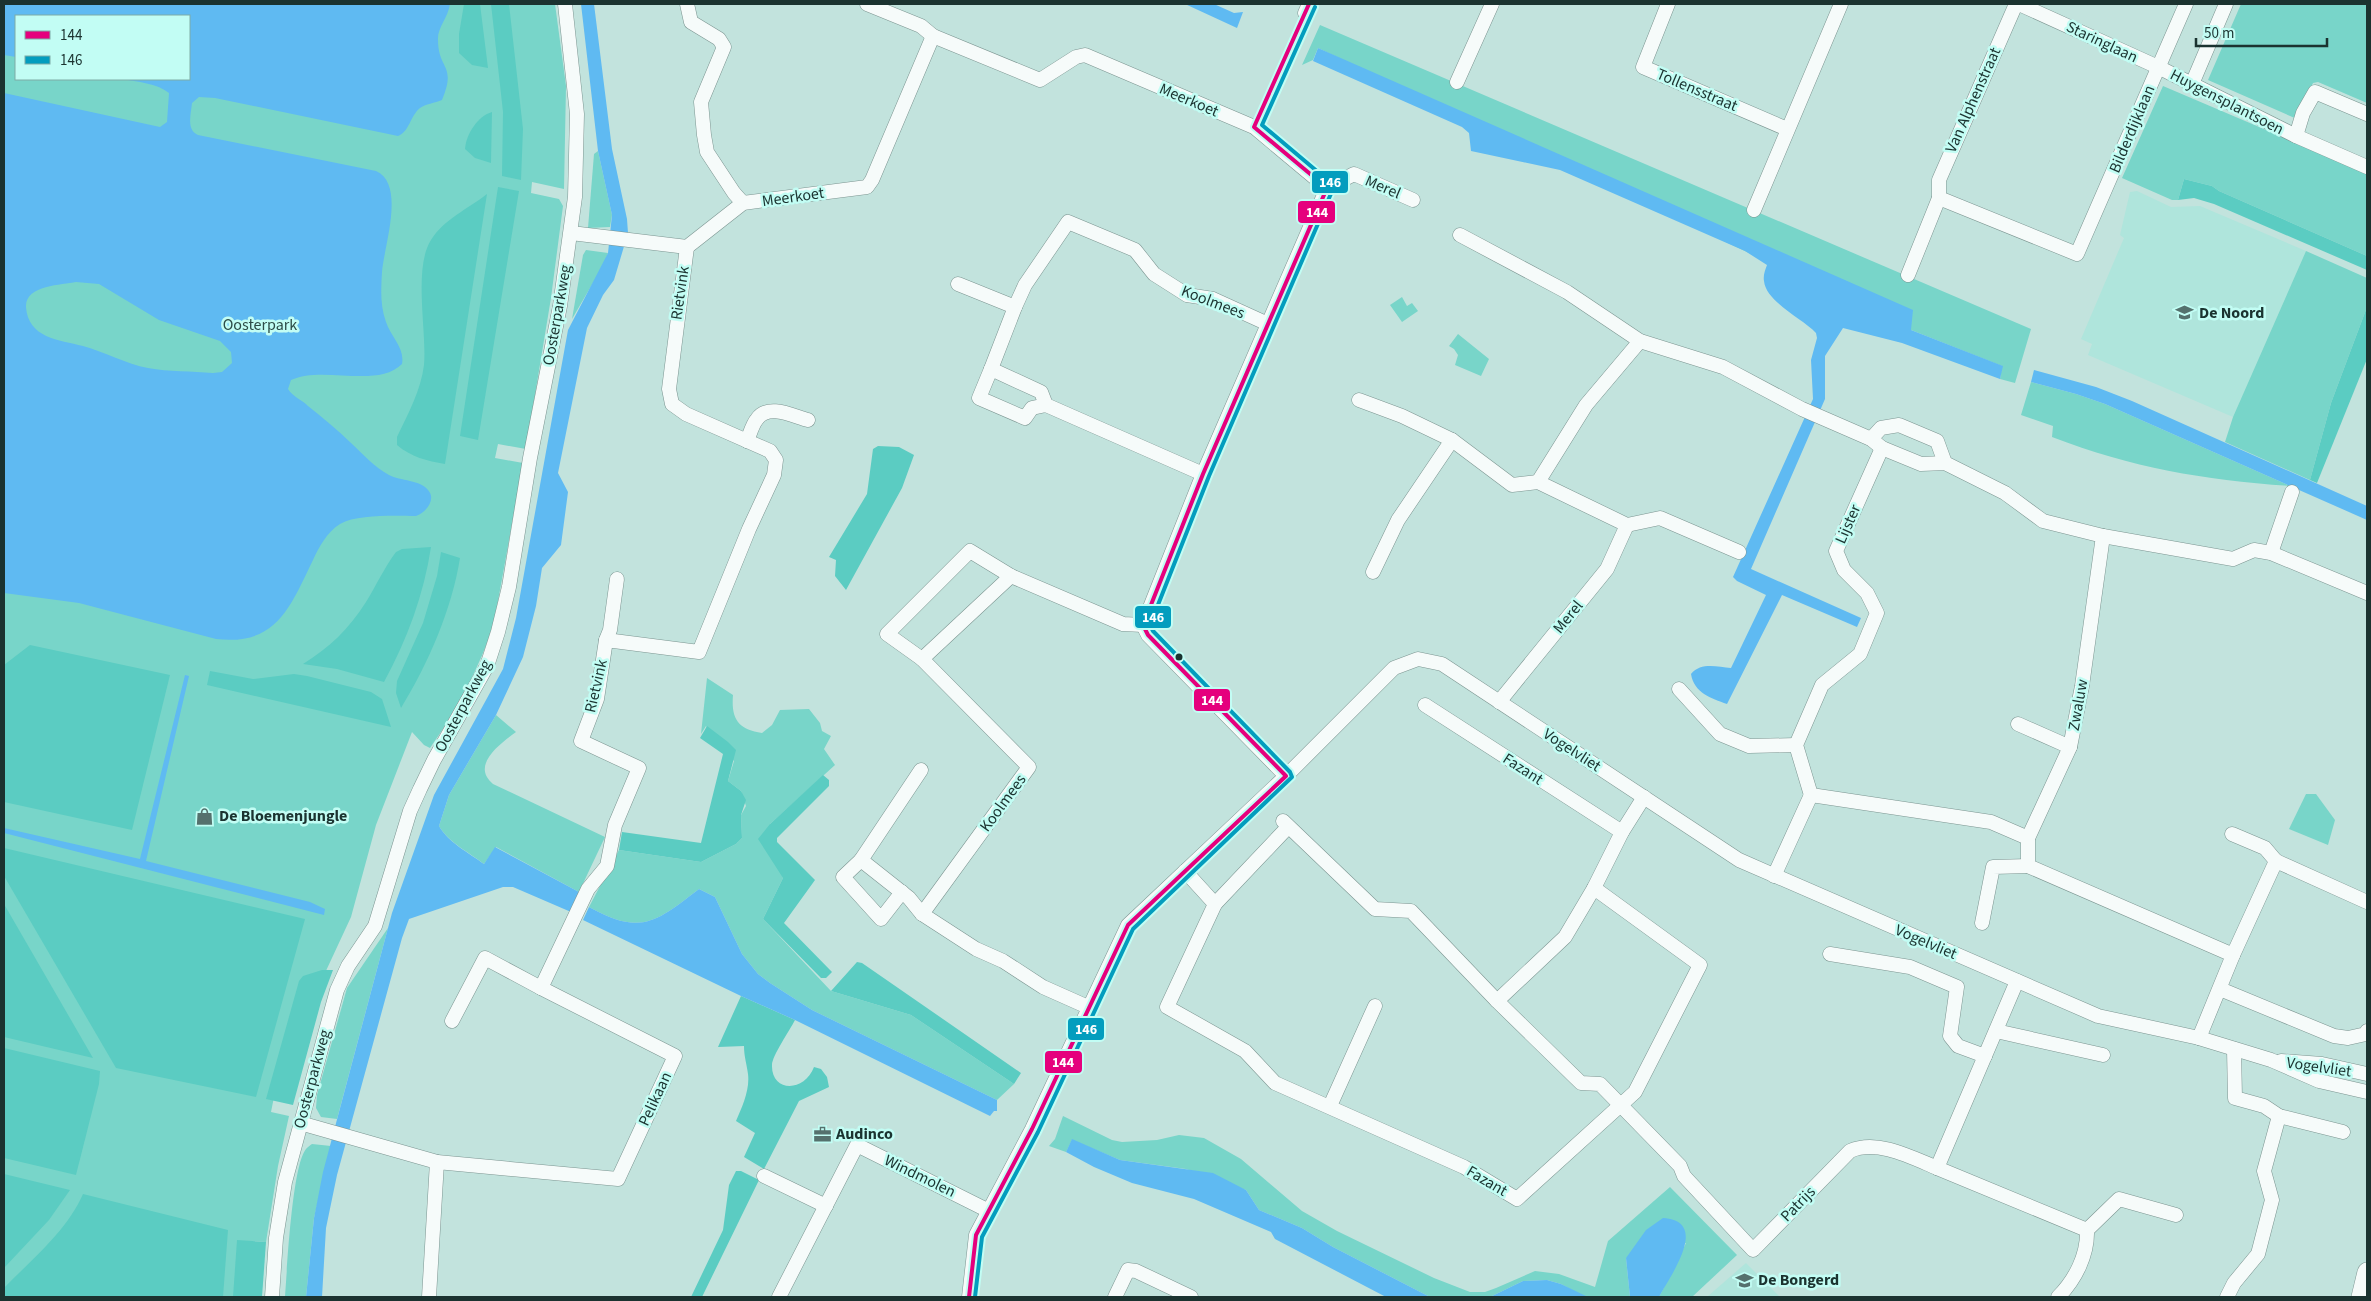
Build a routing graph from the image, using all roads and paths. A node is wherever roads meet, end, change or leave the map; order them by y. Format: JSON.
{"nodes":[{"id":1,"x":565,"y":4,"type":"edge"},
{"id":2,"x":687,"y":4,"type":"edge"},
{"id":3,"x":867,"y":4,"type":"edge"},
{"id":4,"x":1492,"y":4,"type":"edge"},
{"id":5,"x":1668,"y":4,"type":"edge"},
{"id":6,"x":1840,"y":4,"type":"edge"},
{"id":7,"x":2018,"y":4,"type":"edge"},
{"id":8,"x":2186,"y":4,"type":"edge"},
{"id":9,"x":2226,"y":4,"type":"edge"},
{"id":10,"x":933,"y":36,"type":"junction"},
{"id":11,"x":2158,"y":68,"type":"junction"},
{"id":12,"x":1457,"y":82,"type":"dead end"},
{"id":13,"x":2192,"y":84,"type":"junction"},
{"id":14,"x":2367,"y":114,"type":"edge"},
{"id":15,"x":1787,"y":129,"type":"junction"},
{"id":16,"x":2296,"y":136,"type":"junction"},
{"id":17,"x":2367,"y":167,"type":"edge"},
{"id":18,"x":1327,"y":188,"type":"junction"},
{"id":19,"x":1939,"y":198,"type":"junction"},
{"id":20,"x":1413,"y":200,"type":"dead end"},
{"id":21,"x":743,"y":204,"type":"junction"},
{"id":22,"x":1754,"y":210,"type":"dead end"},
{"id":23,"x":570,"y":233,"type":"junction"},
{"id":24,"x":1460,"y":235,"type":"dead end"},
{"id":25,"x":687,"y":247,"type":"junction"},
{"id":26,"x":1908,"y":276,"type":"dead end"},
{"id":27,"x":958,"y":284,"type":"dead end"},
{"id":28,"x":1015,"y":307,"type":"junction"},
{"id":29,"x":1268,"y":324,"type":"junction"},
{"id":30,"x":1640,"y":341,"type":"junction"},
{"id":31,"x":991,"y":369,"type":"junction"},
{"id":32,"x":1359,"y":400,"type":"dead end"},
{"id":33,"x":1046,"y":406,"type":"junction"},
{"id":34,"x":808,"y":420,"type":"dead end"},
{"id":35,"x":1452,"y":440,"type":"junction"},
{"id":36,"x":747,"y":441,"type":"junction"},
{"id":37,"x":1876,"y":444,"type":"junction"},
{"id":38,"x":1945,"y":462,"type":"junction"},
{"id":39,"x":1203,"y":474,"type":"junction"},
{"id":40,"x":1538,"y":482,"type":"junction"},
{"id":41,"x":2292,"y":492,"type":"dead end"},
{"id":42,"x":1627,"y":525,"type":"junction"},
{"id":43,"x":2103,"y":536,"type":"junction"},
{"id":44,"x":1739,"y":552,"type":"dead end"},
{"id":45,"x":2271,"y":552,"type":"junction"},
{"id":46,"x":1374,"y":572,"type":"dead end"},
{"id":47,"x":1011,"y":576,"type":"junction"},
{"id":48,"x":617,"y":579,"type":"dead end"},
{"id":49,"x":2363,"y":591,"type":"edge"},
{"id":50,"x":1143,"y":625,"type":"junction"},
{"id":51,"x":606,"y":640,"type":"junction"},
{"id":52,"x":922,"y":659,"type":"junction"},
{"id":53,"x":1679,"y":689,"type":"dead end"},
{"id":54,"x":1499,"y":702,"type":"junction"},
{"id":55,"x":1425,"y":705,"type":"dead end"},
{"id":56,"x":2018,"y":724,"type":"dead end"},
{"id":57,"x":1796,"y":746,"type":"junction"},
{"id":58,"x":2070,"y":747,"type":"junction"},
{"id":59,"x":921,"y":770,"type":"dead end"},
{"id":60,"x":1286,"y":776,"type":"junction"},
{"id":61,"x":1811,"y":795,"type":"junction"},
{"id":62,"x":1644,"y":797,"type":"junction"},
{"id":63,"x":1622,"y":832,"type":"junction"},
{"id":64,"x":2232,"y":834,"type":"dead end"},
{"id":65,"x":2028,"y":838,"type":"junction"},
{"id":66,"x":861,"y":860,"type":"junction"},
{"id":67,"x":2276,"y":861,"type":"junction"},
{"id":68,"x":2028,"y":866,"type":"junction"},
{"id":69,"x":1185,"y":871,"type":"junction"},
{"id":70,"x":1774,"y":876,"type":"junction"},
{"id":71,"x":1594,"y":888,"type":"junction"},
{"id":72,"x":902,"y":892,"type":"junction"},
{"id":73,"x":2367,"y":902,"type":"edge"},
{"id":74,"x":1215,"y":904,"type":"junction"},
{"id":75,"x":922,"y":914,"type":"junction"},
{"id":76,"x":1982,"y":923,"type":"dead end"},
{"id":77,"x":1830,"y":954,"type":"dead end"},
{"id":78,"x":2234,"y":955,"type":"junction"},
{"id":79,"x":2017,"y":982,"type":"junction"},
{"id":80,"x":540,"y":988,"type":"junction"},
{"id":81,"x":2220,"y":989,"type":"junction"},
{"id":82,"x":1497,"y":1001,"type":"junction"},
{"id":83,"x":1375,"y":1006,"type":"dead end"},
{"id":84,"x":1088,"y":1008,"type":"junction"},
{"id":85,"x":452,"y":1021,"type":"dead end"},
{"id":86,"x":1996,"y":1030,"type":"junction"},
{"id":87,"x":2367,"y":1031,"type":"edge"},
{"id":88,"x":2199,"y":1038,"type":"junction"},
{"id":89,"x":2234,"y":1049,"type":"junction"},
{"id":90,"x":2104,"y":1055,"type":"dead end"},
{"id":91,"x":1985,"y":1056,"type":"junction"},
{"id":92,"x":2270,"y":1060,"type":"junction"},
{"id":93,"x":2367,"y":1074,"type":"edge"},
{"id":94,"x":2367,"y":1092,"type":"edge"},
{"id":95,"x":1620,"y":1104,"type":"junction"},
{"id":96,"x":1330,"y":1106,"type":"junction"},
{"id":97,"x":2278,"y":1116,"type":"junction"},
{"id":98,"x":300,"y":1124,"type":"junction"},
{"id":99,"x":2343,"y":1132,"type":"dead end"},
{"id":100,"x":437,"y":1162,"type":"junction"},
{"id":101,"x":1937,"y":1168,"type":"junction"},
{"id":102,"x":764,"y":1176,"type":"dead end"},
{"id":103,"x":1684,"y":1176,"type":"joint"},
{"id":104,"x":826,"y":1206,"type":"junction"},
{"id":105,"x":989,"y":1211,"type":"junction"},
{"id":106,"x":2176,"y":1216,"type":"dead end"},
{"id":107,"x":2087,"y":1230,"type":"junction"},
{"id":108,"x":2367,"y":1272,"type":"edge"},
{"id":109,"x":272,"y":1297,"type":"edge"},
{"id":110,"x":429,"y":1297,"type":"edge"},
{"id":111,"x":779,"y":1297,"type":"edge"},
{"id":112,"x":969,"y":1297,"type":"edge"},
{"id":113,"x":1115,"y":1297,"type":"edge"},
{"id":114,"x":1191,"y":1297,"type":"edge"},
{"id":115,"x":2058,"y":1297,"type":"edge"},
{"id":116,"x":2227,"y":1297,"type":"edge"},
{"id":117,"x":2361,"y":1297,"type":"edge"}],
"edges":[{"from":1,"to":23,"type":"street","name":"Oosterparkweg"},
{"from":2,"to":21,"type":"street"},
{"from":3,"to":10,"type":"street","name":"Meerkoet"},
{"from":4,"to":12,"type":"street"},
{"from":5,"to":15,"type":"street","name":"Tollensstraat"},
{"from":6,"to":15,"type":"street"},
{"from":7,"to":11,"type":"street","name":"Staringlaan"},
{"from":7,"to":19,"type":"street","name":"Van Alphenstraat"},
{"from":8,"to":11,"type":"street","name":"Bilderdijklaan"},
{"from":9,"to":13,"type":"street"},
{"from":10,"to":18,"type":"street","name":"Meerkoet"},
{"from":10,"to":21,"type":"street","name":"Meerkoet"},
{"from":11,"to":13,"type":"street","name":"Huygensplantsoen"},
{"from":11,"to":19,"type":"street","name":"Bilderdijklaan"},
{"from":13,"to":16,"type":"street","name":"Huygensplantsoen"},
{"from":14,"to":16,"type":"street","name":"Huygensplantsoen"},
{"from":15,"to":22,"type":"street"},
{"from":16,"to":17,"type":"street","name":"Huygensplantsoen"},
{"from":18,"to":20,"type":"street","name":"Merel"},
{"from":18,"to":29,"type":"street"},
{"from":19,"to":26,"type":"street","name":"Van Alphenstraat"},
{"from":21,"to":25,"type":"street","name":"Meerkoet"},
{"from":23,"to":25,"type":"street"},
{"from":23,"to":98,"type":"street","name":"Oosterparkweg"},
{"from":24,"to":30,"type":"street"},
{"from":25,"to":36,"type":"street","name":"Rietvink"},
{"from":27,"to":28,"type":"street"},
{"from":28,"to":29,"type":"street","name":"Koolmees"},
{"from":28,"to":31,"type":"street","name":"Koolmees"},
{"from":29,"to":39,"type":"street"},
{"from":30,"to":37,"type":"street"},
{"from":30,"to":40,"type":"street"},
{"from":31,"to":33,"type":"street"},
{"from":31,"to":33,"type":"street","name":"Koolmees"},
{"from":32,"to":35,"type":"street"},
{"from":33,"to":39,"type":"street"},
{"from":34,"to":36,"type":"street"},
{"from":35,"to":40,"type":"street"},
{"from":35,"to":46,"type":"street"},
{"from":36,"to":51,"type":"street","name":"Rietvink"},
{"from":37,"to":38,"type":"street"},
{"from":37,"to":38,"type":"street"},
{"from":37,"to":57,"type":"street","name":"Lijster"},
{"from":38,"to":43,"type":"street"},
{"from":39,"to":50,"type":"street"},
{"from":40,"to":42,"type":"street"},
{"from":41,"to":45,"type":"street"},
{"from":42,"to":44,"type":"street"},
{"from":42,"to":54,"type":"street","name":"Merel"},
{"from":43,"to":45,"type":"street"},
{"from":43,"to":58,"type":"street","name":"Zwaluw"},
{"from":45,"to":49,"type":"street"},
{"from":47,"to":50,"type":"street","name":"Koolmees"},
{"from":47,"to":52,"type":"street"},
{"from":47,"to":52,"type":"street","name":"Koolmees"},
{"from":48,"to":51,"type":"street"},
{"from":50,"to":60,"type":"street"},
{"from":51,"to":80,"type":"street","name":"Rietvink"},
{"from":52,"to":75,"type":"street","name":"Koolmees"},
{"from":53,"to":57,"type":"street"},
{"from":54,"to":60,"type":"street","name":"Vogelvliet"},
{"from":54,"to":62,"type":"street","name":"Vogelvliet"},
{"from":55,"to":63,"type":"street","name":"Fazant"},
{"from":56,"to":58,"type":"street"},
{"from":57,"to":61,"type":"street"},
{"from":58,"to":65,"type":"street","name":"Zwaluw"},
{"from":59,"to":66,"type":"street"},
{"from":60,"to":69,"type":"street","name":"Vogelvliet"},
{"from":61,"to":65,"type":"street"},
{"from":61,"to":70,"type":"street"},
{"from":62,"to":63,"type":"street"},
{"from":62,"to":70,"type":"street","name":"Vogelvliet"},
{"from":63,"to":71,"type":"street"},
{"from":64,"to":67,"type":"street"},
{"from":65,"to":68,"type":"street","name":"Zwaluw"},
{"from":66,"to":72,"type":"street"},
{"from":66,"to":72,"type":"street"},
{"from":67,"to":73,"type":"street"},
{"from":67,"to":78,"type":"street"},
{"from":68,"to":76,"type":"street"},
{"from":68,"to":78,"type":"street"},
{"from":69,"to":74,"type":"street"},
{"from":69,"to":84,"type":"street","name":"Vogelvliet"},
{"from":70,"to":79,"type":"street","name":"Vogelvliet"},
{"from":71,"to":82,"type":"street"},
{"from":71,"to":95,"type":"street","name":"Fazant"},
{"from":72,"to":75,"type":"street"},
{"from":74,"to":82,"type":"street","name":"Fazant"},
{"from":74,"to":96,"type":"street","name":"Fazant"},
{"from":75,"to":84,"type":"street"},
{"from":77,"to":91,"type":"street"},
{"from":78,"to":81,"type":"street"},
{"from":79,"to":86,"type":"street"},
{"from":79,"to":88,"type":"street","name":"Vogelvliet"},
{"from":80,"to":85,"type":"street"},
{"from":80,"to":100,"type":"street","name":"Pelikaan"},
{"from":81,"to":87,"type":"street"},
{"from":81,"to":88,"type":"street"},
{"from":82,"to":95,"type":"street","name":"Fazant"},
{"from":83,"to":96,"type":"street"},
{"from":84,"to":105,"type":"street","name":"Vogelvliet"},
{"from":86,"to":90,"type":"street"},
{"from":86,"to":91,"type":"street"},
{"from":88,"to":89,"type":"street","name":"Vogelvliet"},
{"from":89,"to":92,"type":"street","name":"Vogelvliet"},
{"from":89,"to":97,"type":"street"},
{"from":91,"to":101,"type":"street"},
{"from":92,"to":93,"type":"street","name":"Vogelvliet"},
{"from":92,"to":94,"type":"street","name":"Vogelvliet"},
{"from":95,"to":96,"type":"street","name":"Fazant"},
{"from":95,"to":103,"type":"street","name":"Fazant"},
{"from":97,"to":99,"type":"street"},
{"from":97,"to":116,"type":"street"},
{"from":98,"to":100,"type":"street","name":"Pelikaan"},
{"from":98,"to":109,"type":"street","name":"Oosterparkweg"},
{"from":100,"to":110,"type":"street"},
{"from":101,"to":103,"type":"street","name":"Patrijs"},
{"from":101,"to":107,"type":"street","name":"Patrijs"},
{"from":102,"to":104,"type":"street"},
{"from":104,"to":105,"type":"street","name":"Windmolen"},
{"from":104,"to":111,"type":"street","name":"Windmolen"},
{"from":105,"to":112,"type":"street","name":"Vogelvliet"},
{"from":106,"to":107,"type":"street"},
{"from":107,"to":115,"type":"street"},
{"from":108,"to":117,"type":"street"},
{"from":113,"to":114,"type":"street"}]}
